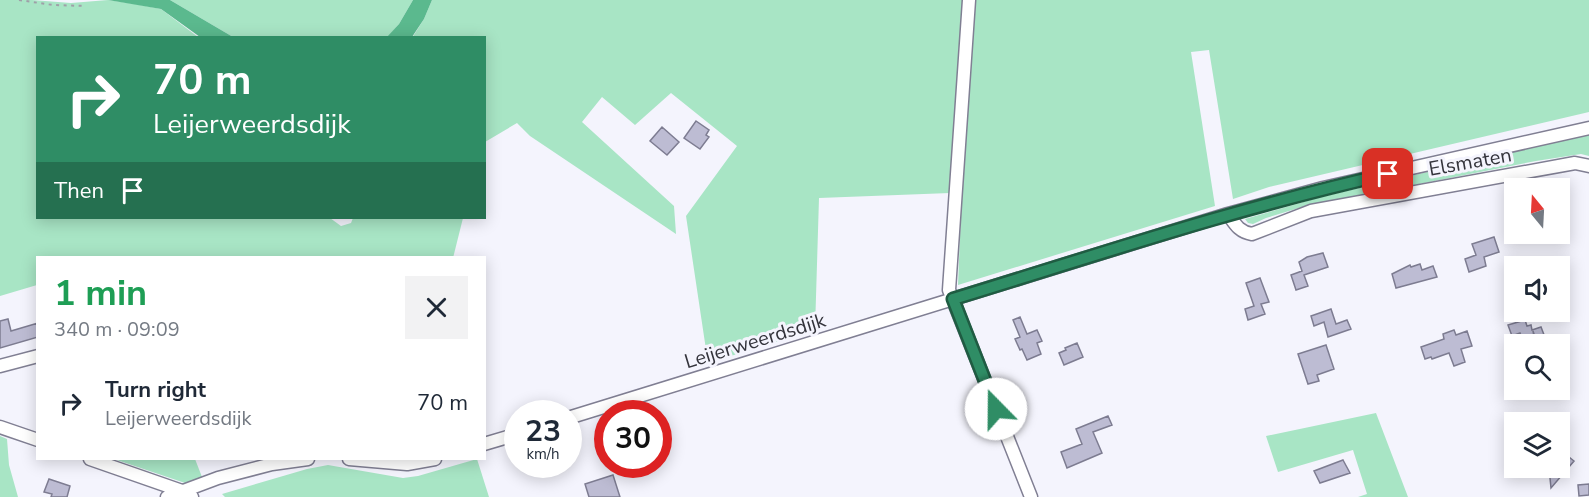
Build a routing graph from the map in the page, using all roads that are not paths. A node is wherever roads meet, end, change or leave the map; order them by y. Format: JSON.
{"nodes":[{"id":1,"x":969,"y":0,"type":"edge"},
{"id":2,"x":1589,"y":129,"type":"edge"},
{"id":3,"x":1589,"y":166,"type":"edge"},
{"id":4,"x":1228,"y":214,"type":"junction"},
{"id":5,"x":953,"y":299,"type":"junction"},
{"id":6,"x":36,"y":357,"type":"edge"},
{"id":7,"x":0,"y":366,"type":"edge"},
{"id":8,"x":582,"y":414,"type":"edge"},
{"id":9,"x":0,"y":427,"type":"edge"},
{"id":10,"x":504,"y":438,"type":"edge"},
{"id":11,"x":36,"y":439,"type":"edge"},
{"id":12,"x":486,"y":443,"type":"edge"},
{"id":13,"x":93,"y":460,"type":"edge"},
{"id":14,"x":302,"y":460,"type":"edge"},
{"id":15,"x":361,"y":460,"type":"edge"},
{"id":16,"x":429,"y":460,"type":"edge"},
{"id":17,"x":187,"y":494,"type":"edge"},
{"id":18,"x":167,"y":497,"type":"edge"},
{"id":19,"x":1031,"y":497,"type":"edge"}],
"edges":[{"from":1,"to":5,"type":"street"},
{"from":2,"to":4,"type":"street","name":"Leijerweerdsdijk"},
{"from":3,"to":4,"type":"street","name":"Elsmaten"},
{"from":4,"to":5,"type":"street","name":"Leijerweerdsdijk"},
{"from":5,"to":8,"type":"street","name":"Leijerweerdsdijk"},
{"from":5,"to":19,"type":"street"},
{"from":6,"to":7,"type":"street"},
{"from":9,"to":11,"type":"street"},
{"from":10,"to":12,"type":"street"},
{"from":13,"to":17,"type":"street"},
{"from":14,"to":17,"type":"street"},
{"from":15,"to":16,"type":"street"},
{"from":17,"to":18,"type":"street"}]}
